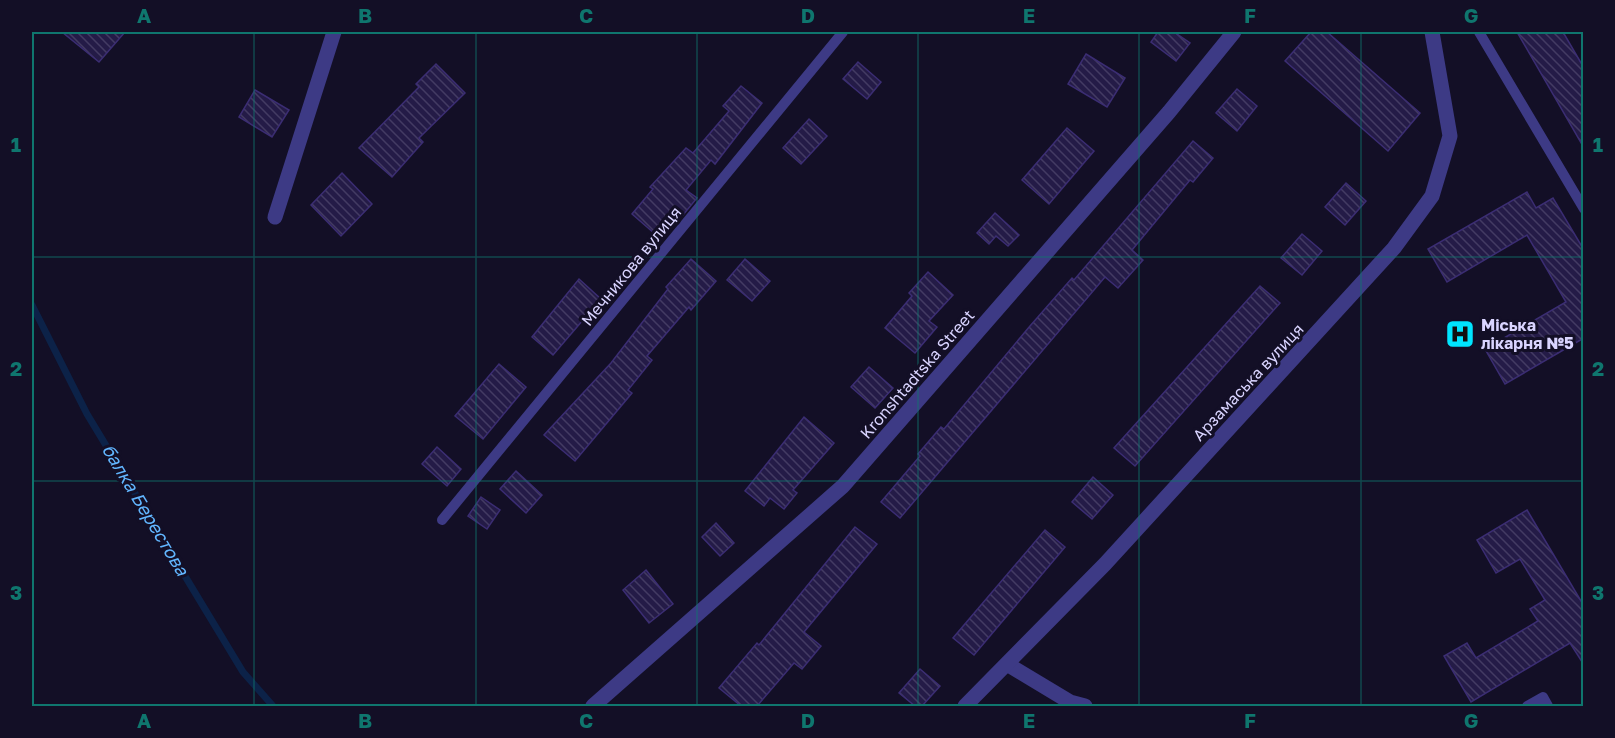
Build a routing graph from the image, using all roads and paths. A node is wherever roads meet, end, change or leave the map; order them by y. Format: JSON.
{"nodes":[{"id":1,"x":334,"y":32,"type":"edge"},
{"id":2,"x":843,"y":32,"type":"edge"},
{"id":3,"x":1234,"y":32,"type":"edge"},
{"id":4,"x":1432,"y":32,"type":"edge"},
{"id":5,"x":1479,"y":32,"type":"edge"},
{"id":6,"x":1584,"y":208,"type":"edge"},
{"id":7,"x":274,"y":217,"type":"dead end"},
{"id":8,"x":442,"y":520,"type":"dead end"},
{"id":9,"x":1007,"y":664,"type":"junction"},
{"id":10,"x":593,"y":706,"type":"edge"},
{"id":11,"x":966,"y":706,"type":"edge"},
{"id":12,"x":1085,"y":706,"type":"edge"},
{"id":13,"x":1527,"y":706,"type":"edge"},
{"id":14,"x":1548,"y":706,"type":"edge"}],
"edges":[{"from":1,"to":7,"type":"street"},
{"from":2,"to":8,"type":"lane","name":"Мечникова вулиця"},
{"from":3,"to":10,"type":"street","name":"Kronshtadtska Street"},
{"from":4,"to":9,"type":"street","name":"Арзамаська вулиця"},
{"from":5,"to":6,"type":"lane"},
{"from":9,"to":11,"type":"street","name":"Арзамаська вулиця"},
{"from":9,"to":12,"type":"street"},
{"from":13,"to":14,"type":"lane"}]}
